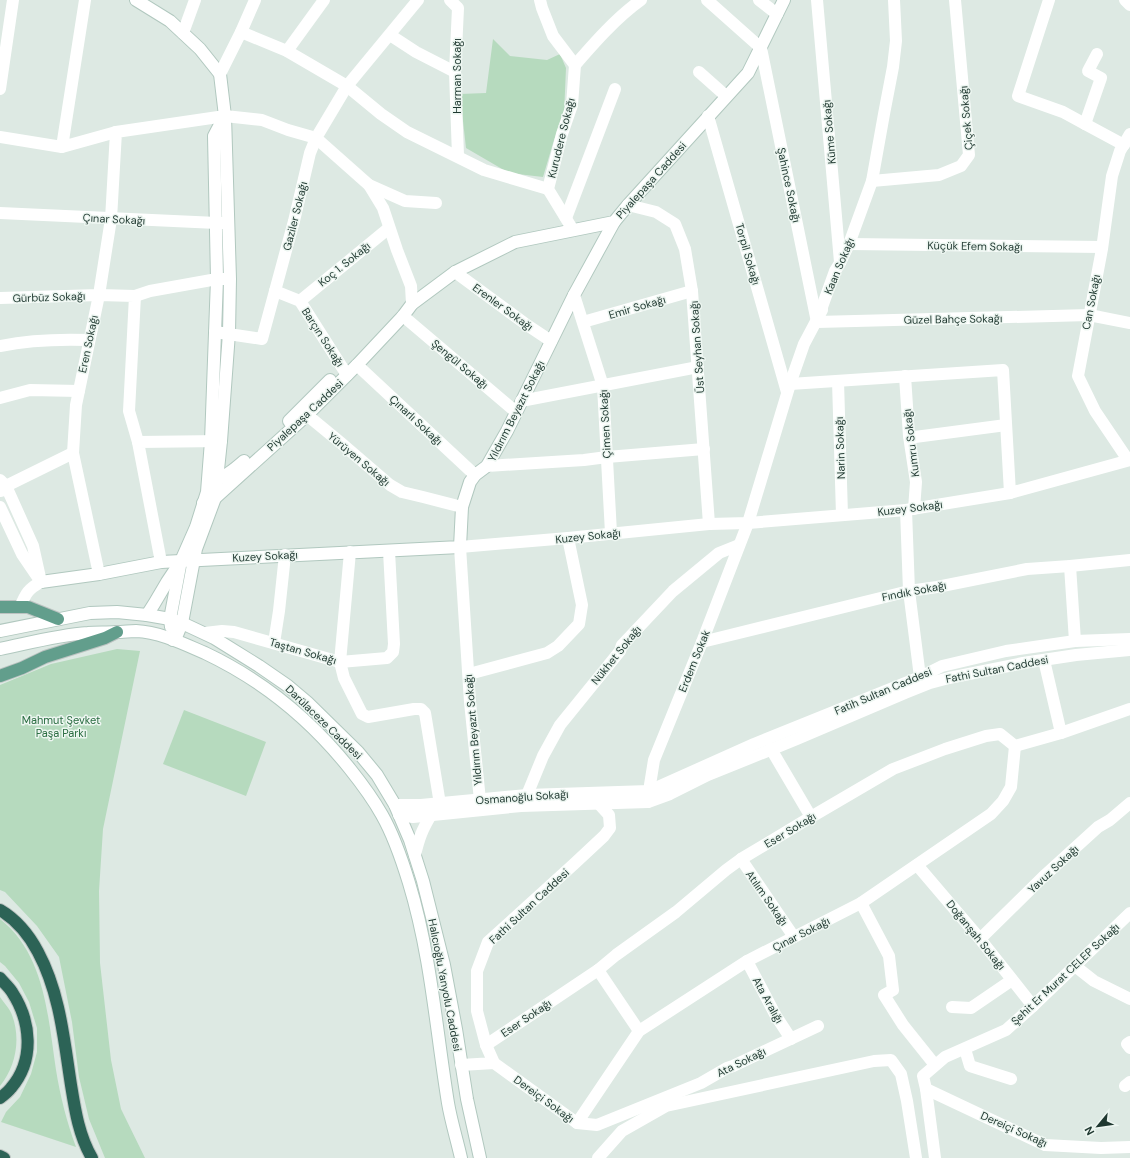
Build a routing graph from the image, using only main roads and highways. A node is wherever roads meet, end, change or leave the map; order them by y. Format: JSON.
{"nodes":[{"id":1,"x":0,"y":607,"type":"edge"},
{"id":2,"x":58,"y":619,"type":"road end"},
{"id":3,"x":117,"y":632,"type":"road end"},
{"id":4,"x":0,"y":676,"type":"edge"},
{"id":5,"x":0,"y":910,"type":"edge"},
{"id":6,"x":0,"y":978,"type":"edge"},
{"id":7,"x":0,"y":1098,"type":"edge"},
{"id":8,"x":0,"y":1156,"type":"edge"},
{"id":9,"x":4,"y":1158,"type":"edge"},
{"id":10,"x":92,"y":1158,"type":"edge"}],
"edges":[{"from":1,"to":2,"type":"main road"},
{"from":3,"to":4,"type":"main road"},
{"from":5,"to":10,"type":"highway"},
{"from":6,"to":7,"type":"highway"},
{"from":8,"to":9,"type":"highway"}]}
